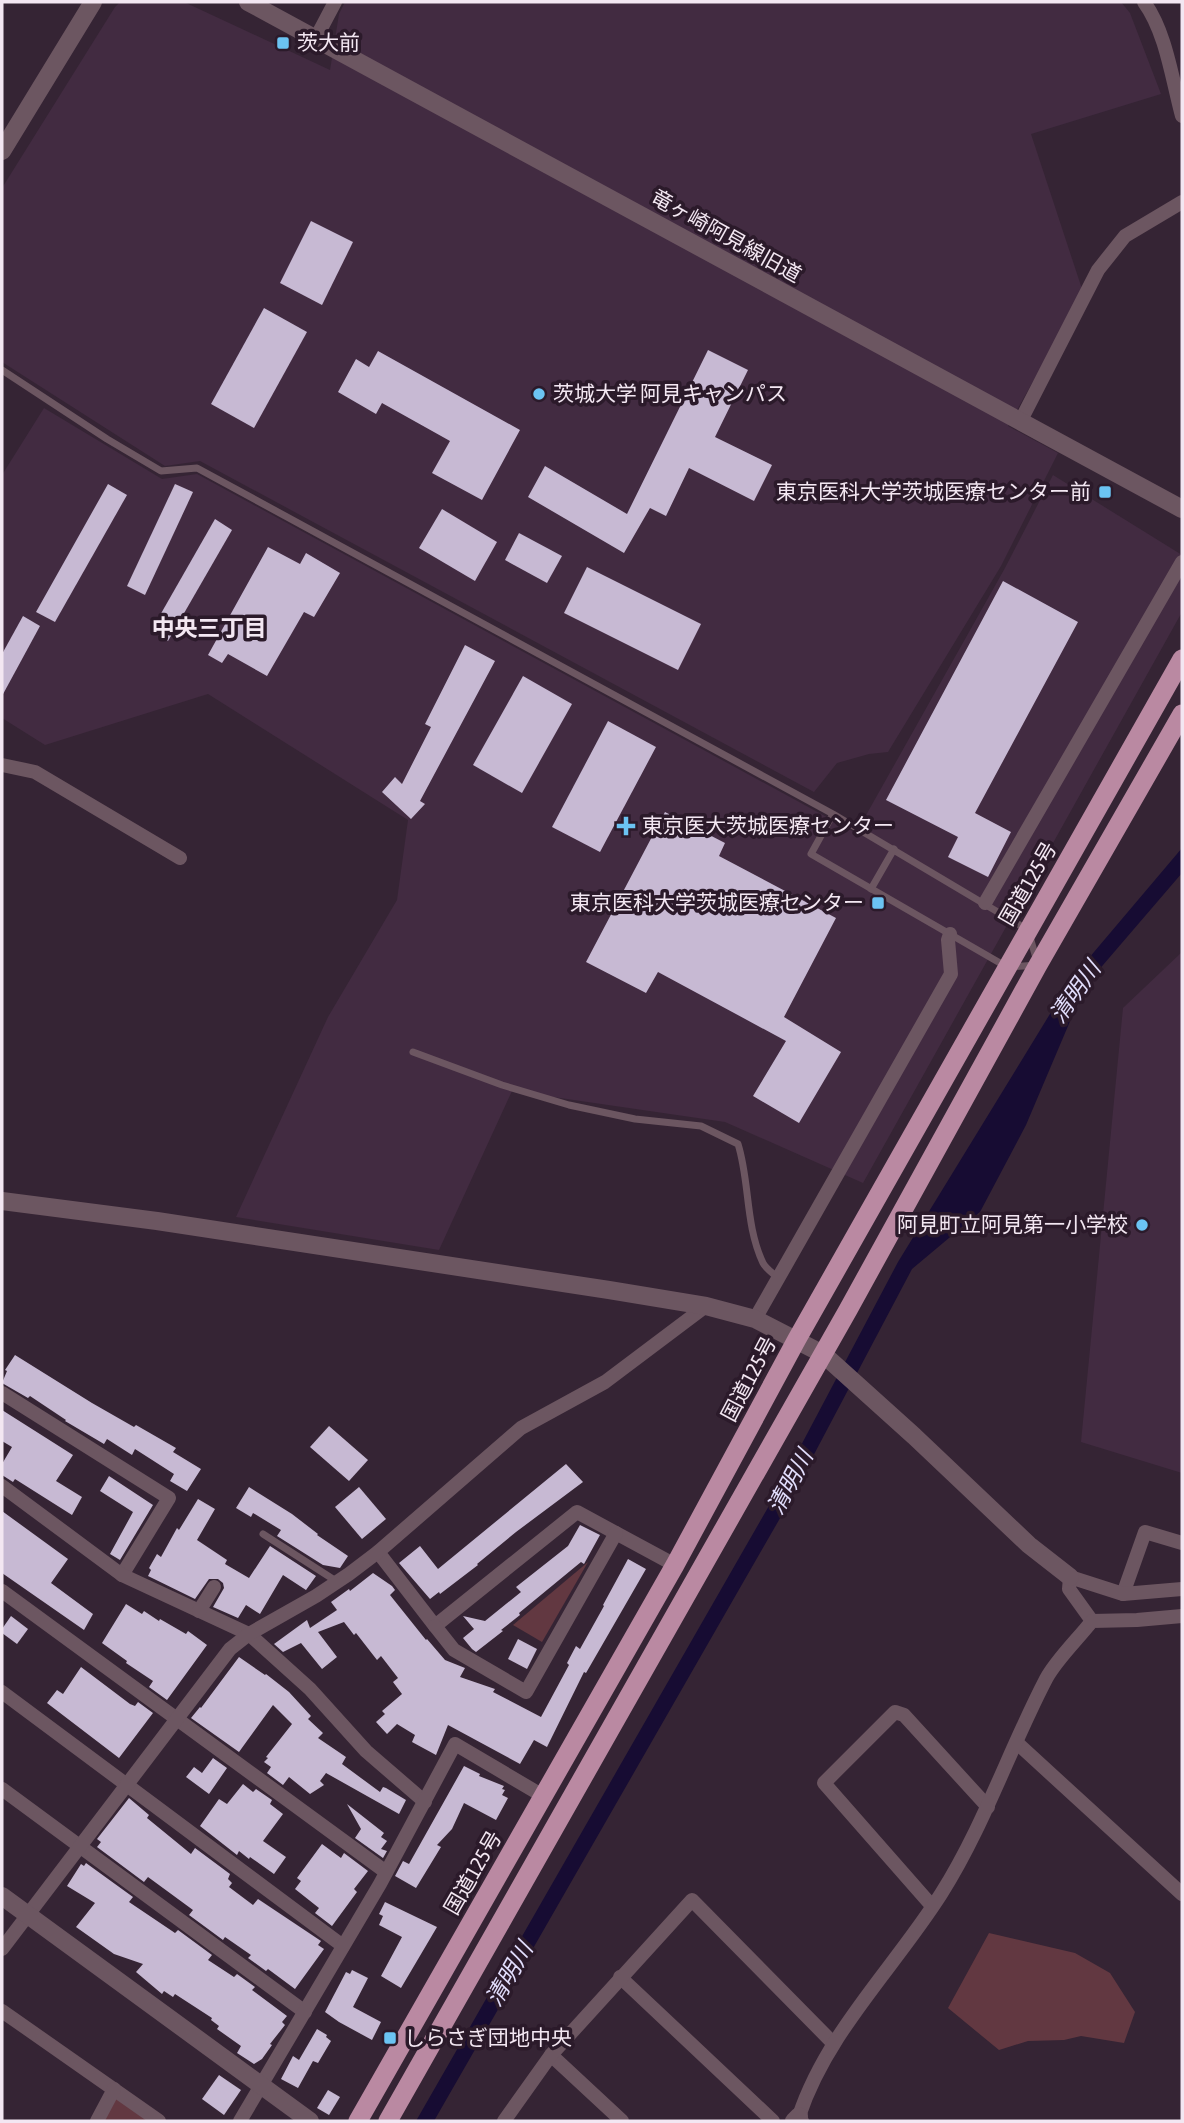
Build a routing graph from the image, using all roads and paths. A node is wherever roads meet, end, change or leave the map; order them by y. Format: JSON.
{"nodes":[{"id":1,"x":93,"y":2,"type":"edge"},
{"id":2,"x":248,"y":2,"type":"edge"},
{"id":3,"x":335,"y":2,"type":"edge"},
{"id":4,"x":1144,"y":2,"type":"edge"},
{"id":5,"x":316,"y":38,"type":"junction"},
{"id":6,"x":1182,"y":116,"type":"edge"},
{"id":7,"x":2,"y":151,"type":"edge"},
{"id":8,"x":1182,"y":202,"type":"edge"},
{"id":9,"x":2,"y":370,"type":"edge"},
{"id":10,"x":1020,"y":422,"type":"junction"},
{"id":11,"x":1182,"y":509,"type":"edge"},
{"id":12,"x":1182,"y":562,"type":"edge"},
{"id":13,"x":1182,"y":659,"type":"edge"},
{"id":14,"x":1182,"y":714,"type":"edge"},
{"id":15,"x":2,"y":765,"type":"edge"},
{"id":16,"x":834,"y":814,"type":"junction"},
{"id":17,"x":894,"y":849,"type":"junction"},
{"id":18,"x":180,"y":858,"type":"dead end"},
{"id":19,"x":872,"y":889,"type":"junction"},
{"id":20,"x":985,"y":903,"type":"junction"},
{"id":21,"x":1028,"y":930,"type":"junction"},
{"id":22,"x":950,"y":934,"type":"junction"},
{"id":23,"x":1038,"y":965,"type":"junction"},
{"id":24,"x":1007,"y":967,"type":"junction"},
{"id":25,"x":414,"y":1052,"type":"dead end"},
{"id":26,"x":2,"y":1201,"type":"edge"},
{"id":27,"x":779,"y":1278,"type":"junction"},
{"id":28,"x":706,"y":1306,"type":"junction"},
{"id":29,"x":755,"y":1319,"type":"junction"},
{"id":30,"x":797,"y":1339,"type":"junction"},
{"id":31,"x":823,"y":1354,"type":"junction"},
{"id":32,"x":2,"y":1393,"type":"edge"},
{"id":33,"x":2,"y":1486,"type":"edge"},
{"id":34,"x":263,"y":1534,"type":"dead end"},
{"id":35,"x":615,"y":1534,"type":"junction"},
{"id":36,"x":1182,"y":1543,"type":"edge"},
{"id":37,"x":378,"y":1552,"type":"junction"},
{"id":38,"x":675,"y":1565,"type":"junction"},
{"id":39,"x":122,"y":1575,"type":"junction"},
{"id":40,"x":1070,"y":1577,"type":"junction"},
{"id":41,"x":337,"y":1582,"type":"junction"},
{"id":42,"x":214,"y":1587,"type":"dead end"},
{"id":43,"x":1182,"y":1589,"type":"edge"},
{"id":44,"x":2,"y":1591,"type":"edge"},
{"id":45,"x":1123,"y":1594,"type":"junction"},
{"id":46,"x":200,"y":1611,"type":"junction"},
{"id":47,"x":1182,"y":1616,"type":"edge"},
{"id":48,"x":1092,"y":1621,"type":"junction"},
{"id":49,"x":435,"y":1626,"type":"junction"},
{"id":50,"x":249,"y":1634,"type":"junction"},
{"id":51,"x":2,"y":1692,"type":"edge"},
{"id":52,"x":176,"y":1719,"type":"junction"},
{"id":53,"x":1017,"y":1743,"type":"junction"},
{"id":54,"x":126,"y":1785,"type":"junction"},
{"id":55,"x":2,"y":1788,"type":"edge"},
{"id":56,"x":543,"y":1796,"type":"junction"},
{"id":57,"x":425,"y":1802,"type":"junction"},
{"id":58,"x":988,"y":1807,"type":"junction"},
{"id":59,"x":81,"y":1845,"type":"junction"},
{"id":60,"x":386,"y":1872,"type":"junction"},
{"id":61,"x":1182,"y":1894,"type":"edge"},
{"id":62,"x":2,"y":1896,"type":"edge"},
{"id":63,"x":932,"y":1906,"type":"junction"},
{"id":64,"x":28,"y":1916,"type":"junction"},
{"id":65,"x":343,"y":1946,"type":"junction"},
{"id":66,"x":2,"y":1949,"type":"edge"},
{"id":67,"x":620,"y":1977,"type":"junction"},
{"id":68,"x":2,"y":2011,"type":"edge"},
{"id":69,"x":305,"y":2012,"type":"junction"},
{"id":70,"x":834,"y":2043,"type":"junction"},
{"id":71,"x":551,"y":2055,"type":"junction"},
{"id":72,"x":260,"y":2085,"type":"junction"},
{"id":73,"x":114,"y":2089,"type":"junction"},
{"id":74,"x":799,"y":2120,"type":"edge"},
{"id":75,"x":97,"y":2121,"type":"edge"},
{"id":76,"x":159,"y":2121,"type":"edge"},
{"id":77,"x":240,"y":2121,"type":"edge"},
{"id":78,"x":310,"y":2121,"type":"edge"},
{"id":79,"x":358,"y":2121,"type":"edge"},
{"id":80,"x":388,"y":2121,"type":"edge"},
{"id":81,"x":504,"y":2121,"type":"edge"},
{"id":82,"x":622,"y":2121,"type":"edge"},
{"id":83,"x":773,"y":2121,"type":"edge"}],
"edges":[{"from":1,"to":7,"type":"street"},
{"from":2,"to":5,"type":"street","name":"竜ヶ崎阿見線旧道"},
{"from":3,"to":5,"type":"street"},
{"from":4,"to":6,"type":"street"},
{"from":5,"to":10,"type":"street","name":"竜ヶ崎阿見線旧道"},
{"from":8,"to":10,"type":"street"},
{"from":9,"to":16,"type":"lane"},
{"from":10,"to":11,"type":"street","name":"竜ヶ崎阿見線旧道"},
{"from":12,"to":20,"type":"street"},
{"from":13,"to":21,"type":"highway","name":"国道125号"},
{"from":14,"to":23,"type":"highway"},
{"from":15,"to":18,"type":"street"},
{"from":16,"to":17,"type":"lane"},
{"from":16,"to":19,"type":"lane"},
{"from":17,"to":19,"type":"lane"},
{"from":17,"to":20,"type":"lane"},
{"from":19,"to":22,"type":"lane"},
{"from":20,"to":21,"type":"lane"},
{"from":21,"to":23,"type":"lane"},
{"from":21,"to":24,"type":"highway","name":"国道125号"},
{"from":22,"to":24,"type":"lane"},
{"from":22,"to":27,"type":"street"},
{"from":23,"to":24,"type":"lane"},
{"from":23,"to":31,"type":"highway"},
{"from":24,"to":30,"type":"highway","name":"国道125号"},
{"from":25,"to":27,"type":"lane"},
{"from":26,"to":28,"type":"street"},
{"from":27,"to":29,"type":"street"},
{"from":28,"to":29,"type":"street"},
{"from":28,"to":37,"type":"street"},
{"from":29,"to":30,"type":"street"},
{"from":30,"to":31,"type":"street"},
{"from":30,"to":38,"type":"highway","name":"国道125号"},
{"from":31,"to":40,"type":"street"},
{"from":31,"to":80,"type":"highway"},
{"from":32,"to":39,"type":"street"},
{"from":33,"to":39,"type":"street"},
{"from":34,"to":41,"type":"lane"},
{"from":35,"to":38,"type":"street"},
{"from":35,"to":49,"type":"street"},
{"from":35,"to":49,"type":"street"},
{"from":36,"to":45,"type":"street"},
{"from":37,"to":41,"type":"street"},
{"from":37,"to":49,"type":"street"},
{"from":38,"to":56,"type":"highway","name":"国道125号"},
{"from":39,"to":46,"type":"street"},
{"from":40,"to":45,"type":"street"},
{"from":40,"to":48,"type":"street"},
{"from":41,"to":50,"type":"street"},
{"from":42,"to":46,"type":"street"},
{"from":43,"to":45,"type":"street"},
{"from":44,"to":52,"type":"street"},
{"from":46,"to":50,"type":"street"},
{"from":47,"to":48,"type":"street"},
{"from":48,"to":53,"type":"street"},
{"from":50,"to":52,"type":"street"},
{"from":50,"to":57,"type":"street"},
{"from":51,"to":54,"type":"street"},
{"from":52,"to":54,"type":"street"},
{"from":52,"to":60,"type":"street"},
{"from":53,"to":58,"type":"street"},
{"from":53,"to":61,"type":"street"},
{"from":54,"to":59,"type":"street"},
{"from":54,"to":65,"type":"street"},
{"from":55,"to":59,"type":"street"},
{"from":56,"to":57,"type":"street"},
{"from":56,"to":79,"type":"highway","name":"国道125号"},
{"from":57,"to":60,"type":"street"},
{"from":58,"to":63,"type":"street"},
{"from":58,"to":63,"type":"street"},
{"from":59,"to":64,"type":"street"},
{"from":59,"to":69,"type":"street"},
{"from":60,"to":65,"type":"street"},
{"from":62,"to":64,"type":"street"},
{"from":63,"to":70,"type":"street"},
{"from":64,"to":66,"type":"street"},
{"from":64,"to":72,"type":"street"},
{"from":65,"to":69,"type":"street"},
{"from":67,"to":70,"type":"street"},
{"from":67,"to":71,"type":"street"},
{"from":67,"to":83,"type":"street"},
{"from":68,"to":73,"type":"street"},
{"from":69,"to":72,"type":"street"},
{"from":70,"to":74,"type":"street"},
{"from":71,"to":81,"type":"street"},
{"from":71,"to":82,"type":"street"},
{"from":72,"to":77,"type":"street"},
{"from":72,"to":78,"type":"street"},
{"from":73,"to":75,"type":"street"},
{"from":73,"to":76,"type":"street"}]}
